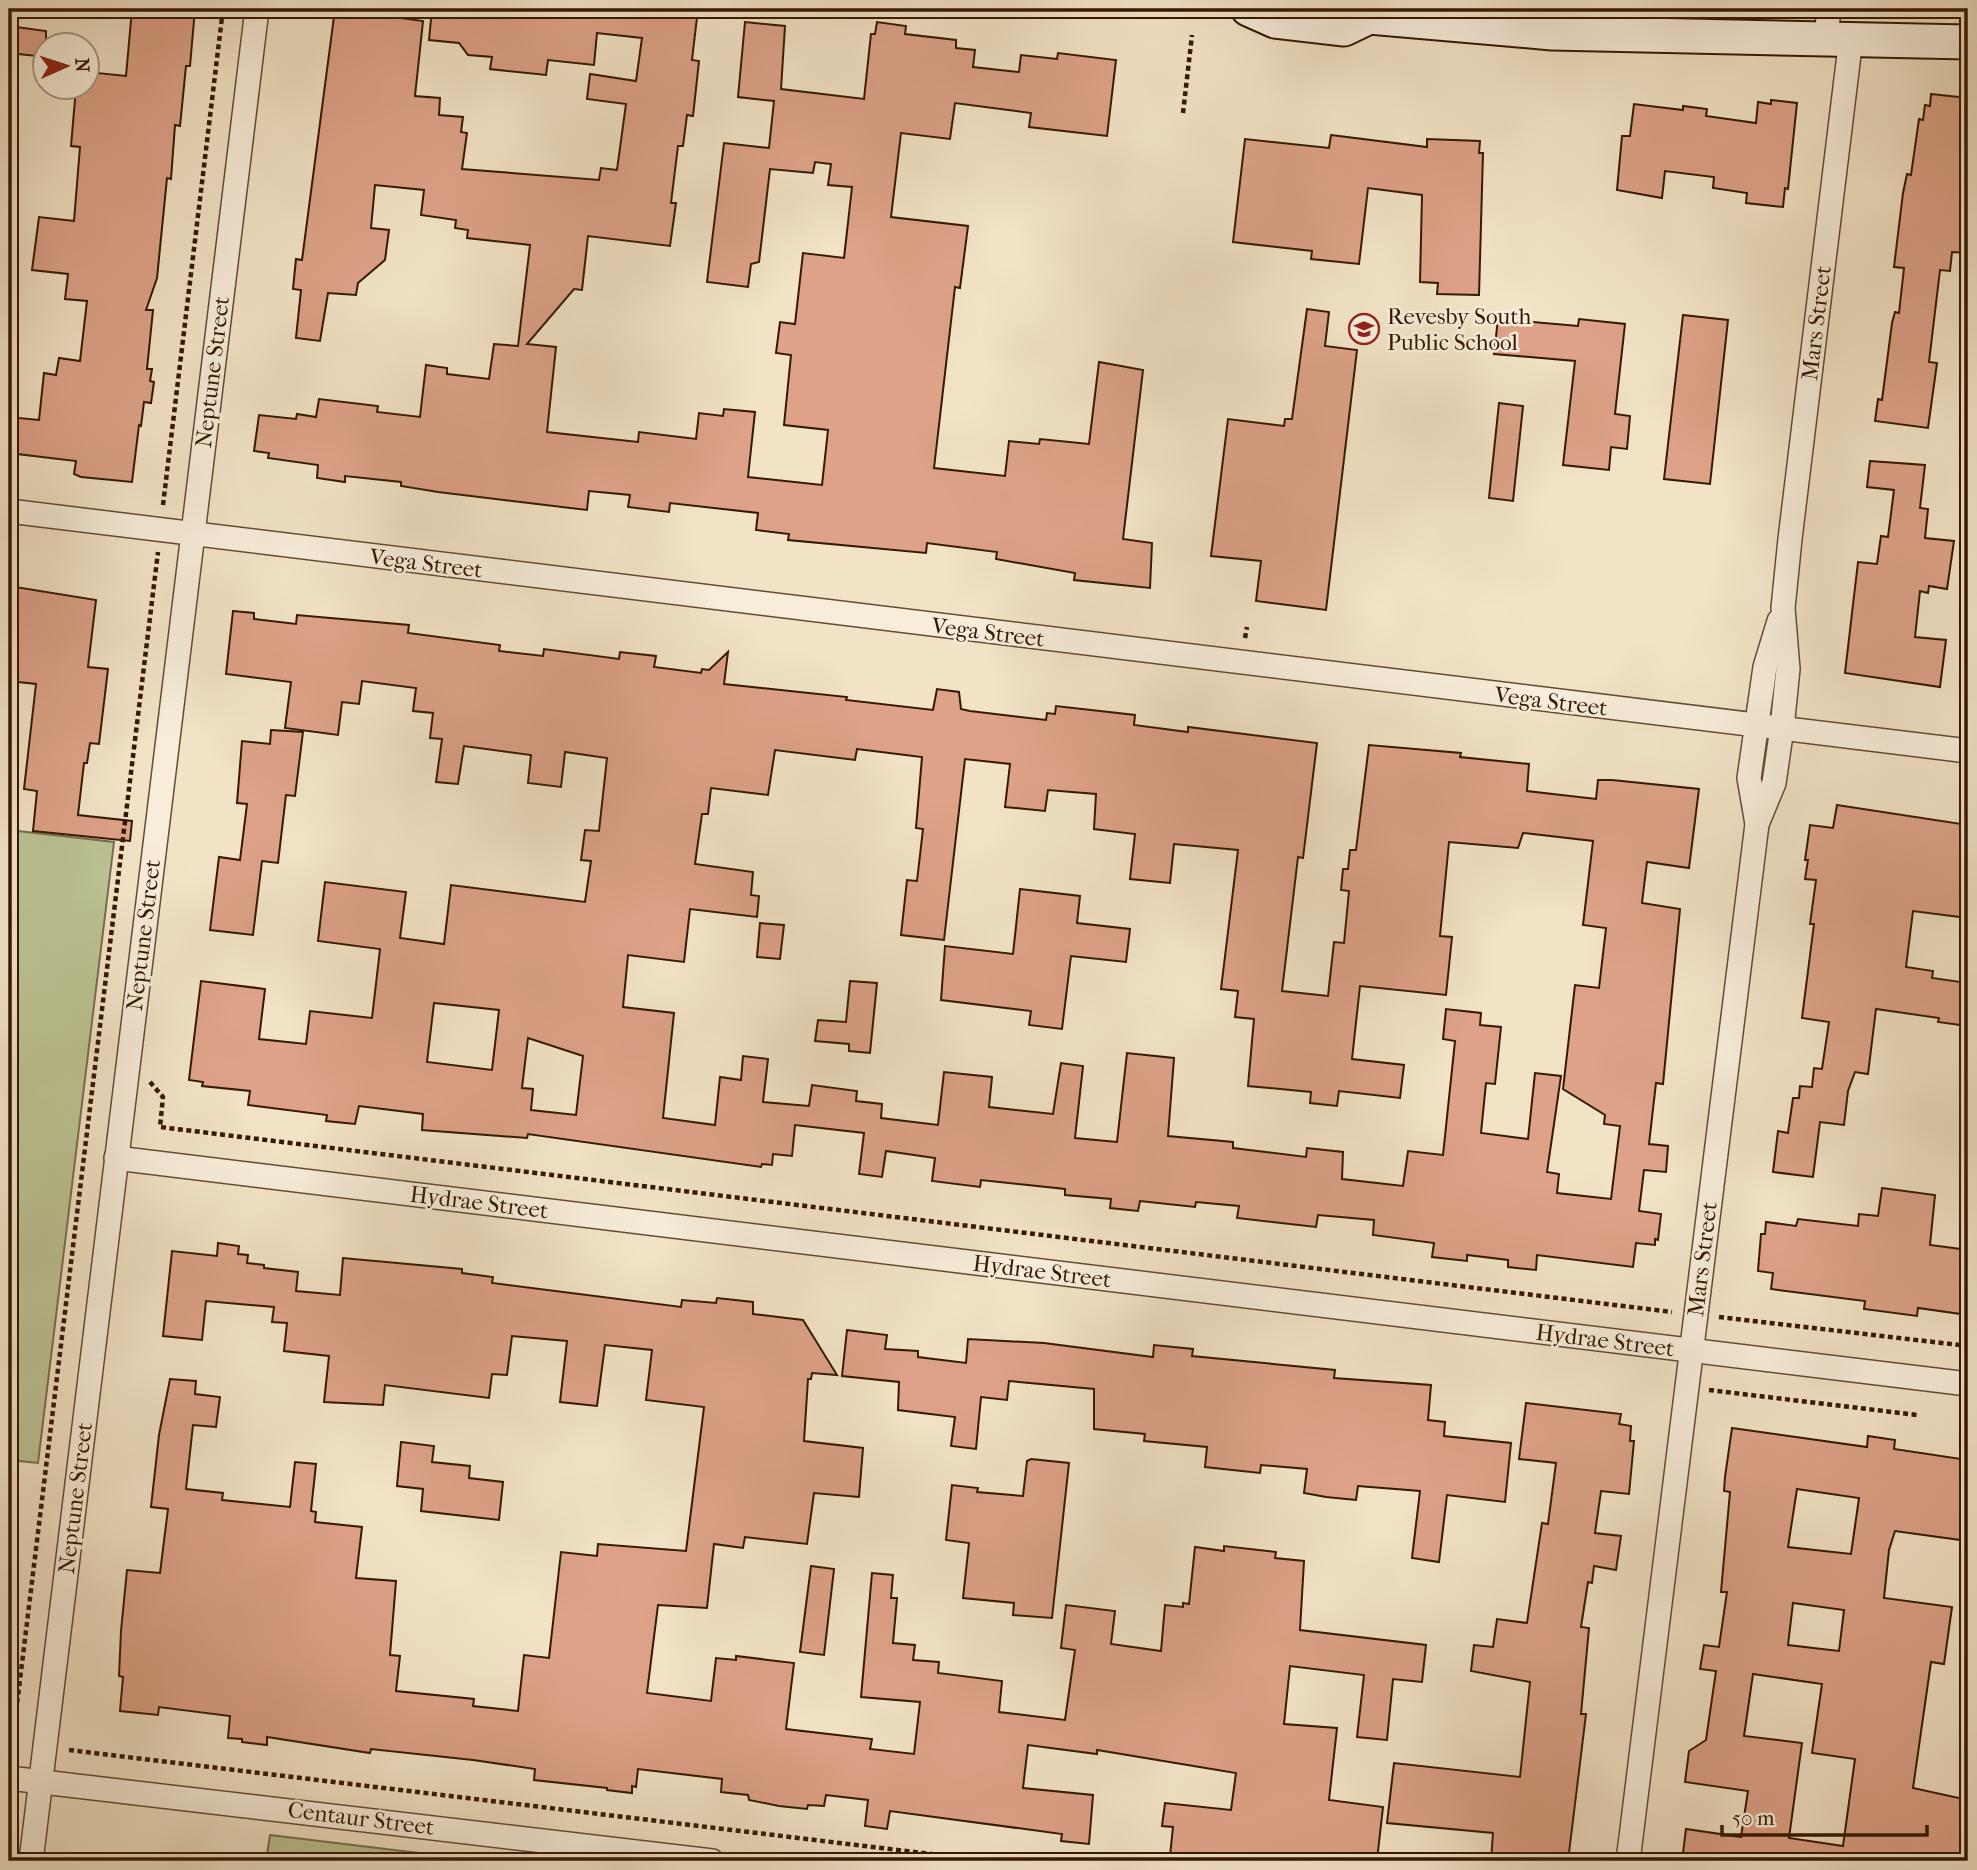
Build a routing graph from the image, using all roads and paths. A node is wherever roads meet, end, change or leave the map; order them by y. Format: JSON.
{"nodes":[{"id":1,"x":223,"y":9,"type":"edge"},
{"id":2,"x":257,"y":9,"type":"edge"},
{"id":3,"x":1248,"y":9,"type":"edge"},
{"id":4,"x":1362,"y":12,"type":"edge"},
{"id":5,"x":1835,"y":28,"type":"edge"},
{"id":6,"x":1192,"y":35,"type":"dead end"},
{"id":7,"x":1968,"y":42,"type":"edge"},
{"id":8,"x":1183,"y":113,"type":"dead end"},
{"id":9,"x":9,"y":511,"type":"edge"},
{"id":10,"x":160,"y":530,"type":"junction"},
{"id":11,"x":192,"y":534,"type":"junction"},
{"id":12,"x":1783,"y":608,"type":"junction"},
{"id":13,"x":1757,"y":726,"type":"junction"},
{"id":14,"x":1782,"y":728,"type":"junction"},
{"id":15,"x":1968,"y":751,"type":"edge"},
{"id":16,"x":1757,"y":824,"type":"junction"},
{"id":17,"x":96,"y":1065,"type":"junction"},
{"id":18,"x":127,"y":1074,"type":"junction"},
{"id":19,"x":116,"y":1158,"type":"junction"},
{"id":20,"x":1695,"y":1314,"type":"junction"},
{"id":21,"x":1968,"y":1346,"type":"edge"},
{"id":22,"x":1691,"y":1350,"type":"junction"},
{"id":23,"x":1968,"y":1384,"type":"edge"},
{"id":24,"x":1687,"y":1385,"type":"junction"},
{"id":25,"x":1917,"y":1415,"type":"dead end"},
{"id":26,"x":10,"y":1745,"type":"edge"},
{"id":27,"x":44,"y":1747,"type":"junction"},
{"id":28,"x":9,"y":1778,"type":"edge"},
{"id":29,"x":40,"y":1782,"type":"junction"},
{"id":30,"x":31,"y":1861,"type":"edge"},
{"id":31,"x":712,"y":1861,"type":"edge"},
{"id":32,"x":989,"y":1861,"type":"edge"},
{"id":33,"x":1628,"y":1861,"type":"edge"}],
"edges":[{"from":1,"to":10,"type":"path"},
{"from":2,"to":11,"type":"street","name":"Neptune Street"},
{"from":3,"to":4,"type":"main road"},
{"from":4,"to":5,"type":"main road"},
{"from":5,"to":7,"type":"main road"},
{"from":5,"to":12,"type":"street","name":"Mars Street"},
{"from":6,"to":8,"type":"path"},
{"from":9,"to":10,"type":"street","name":"Vega Street"},
{"from":10,"to":11,"type":"street","name":"Vega Street"},
{"from":10,"to":17,"type":"path"},
{"from":11,"to":13,"type":"street","name":"Vega Street"},
{"from":11,"to":18,"type":"street","name":"Neptune Street"},
{"from":12,"to":13,"type":"street","name":"Mars Street"},
{"from":12,"to":14,"type":"street","name":"Mars Street"},
{"from":13,"to":14,"type":"street","name":"Vega Street"},
{"from":13,"to":16,"type":"street","name":"Mars Street"},
{"from":14,"to":15,"type":"street","name":"Vega Street"},
{"from":14,"to":16,"type":"street","name":"Mars Street"},
{"from":16,"to":20,"type":"street","name":"Mars Street"},
{"from":17,"to":18,"type":"path"},
{"from":17,"to":26,"type":"path"},
{"from":18,"to":19,"type":"street","name":"Neptune Street"},
{"from":18,"to":20,"type":"path"},
{"from":19,"to":22,"type":"street","name":"Hydrae Street"},
{"from":19,"to":27,"type":"street","name":"Neptune Street"},
{"from":20,"to":21,"type":"path"},
{"from":20,"to":22,"type":"street","name":"Mars Street"},
{"from":22,"to":23,"type":"street","name":"Hydrae Street"},
{"from":22,"to":24,"type":"street","name":"Mars Street"},
{"from":24,"to":25,"type":"path"},
{"from":24,"to":33,"type":"street","name":"Mars Street"},
{"from":26,"to":27,"type":"path"},
{"from":27,"to":29,"type":"street","name":"Neptune Street"},
{"from":27,"to":32,"type":"path"},
{"from":28,"to":29,"type":"street","name":"Centaur Street"},
{"from":29,"to":30,"type":"street","name":"Neptune Street"},
{"from":29,"to":31,"type":"street","name":"Centaur Street"}]}
